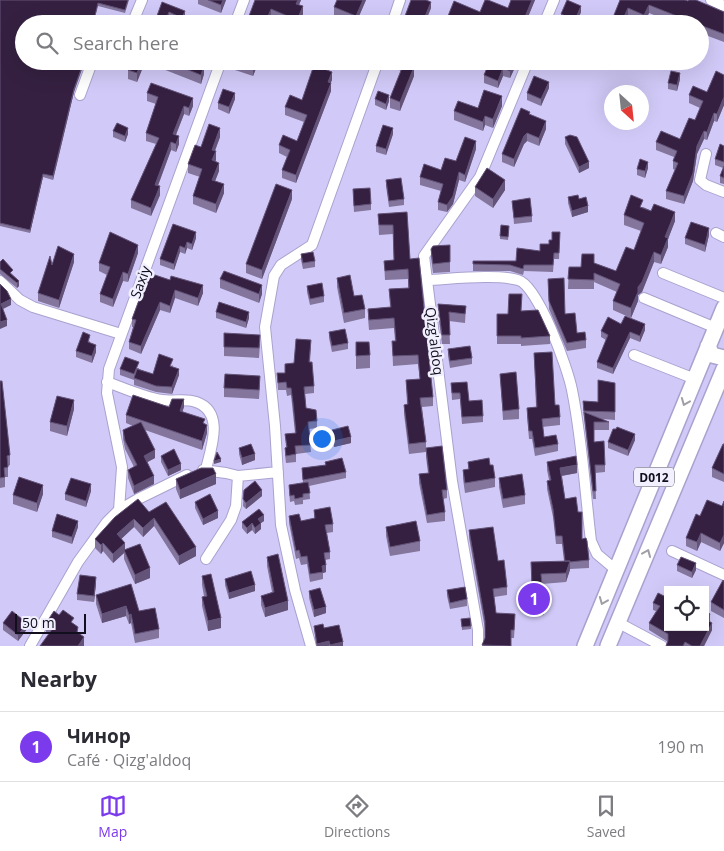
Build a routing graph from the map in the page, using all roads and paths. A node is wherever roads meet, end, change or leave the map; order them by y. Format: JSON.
{"nodes":[{"id":1,"x":142,"y":0,"type":"edge"},
{"id":2,"x":244,"y":0,"type":"edge"},
{"id":3,"x":400,"y":0,"type":"edge"},
{"id":4,"x":554,"y":0,"type":"edge"},
{"id":5,"x":711,"y":0,"type":"edge"},
{"id":6,"x":724,"y":6,"type":"edge"},
{"id":7,"x":136,"y":15,"type":"edge"},
{"id":8,"x":238,"y":15,"type":"edge"},
{"id":9,"x":395,"y":15,"type":"edge"},
{"id":10,"x":548,"y":15,"type":"edge"},
{"id":11,"x":89,"y":70,"type":"edge"},
{"id":12,"x":218,"y":70,"type":"edge"},
{"id":13,"x":375,"y":70,"type":"edge"},
{"id":14,"x":524,"y":70,"type":"edge"},
{"id":15,"x":80,"y":95,"type":"dead end"},
{"id":16,"x":706,"y":154,"type":"dead end"},
{"id":17,"x":724,"y":192,"type":"edge"},
{"id":18,"x":663,"y":273,"type":"dead end"},
{"id":19,"x":427,"y":280,"type":"junction"},
{"id":20,"x":0,"y":281,"type":"edge"},
{"id":21,"x":644,"y":298,"type":"dead end"},
{"id":22,"x":724,"y":298,"type":"edge"},
{"id":23,"x":724,"y":308,"type":"edge"},
{"id":24,"x":716,"y":328,"type":"junction"},
{"id":25,"x":121,"y":334,"type":"junction"},
{"id":26,"x":708,"y":346,"type":"junction"},
{"id":27,"x":634,"y":355,"type":"dead end"},
{"id":28,"x":724,"y":358,"type":"edge"},
{"id":29,"x":724,"y":369,"type":"edge"},
{"id":30,"x":695,"y":379,"type":"junction"},
{"id":31,"x":106,"y":382,"type":"junction"},
{"id":32,"x":206,"y":469,"type":"junction"},
{"id":33,"x":278,"y":472,"type":"junction"},
{"id":34,"x":238,"y":476,"type":"junction"},
{"id":35,"x":650,"y":486,"type":"junction"},
{"id":36,"x":672,"y":494,"type":"junction"},
{"id":37,"x":119,"y":510,"type":"junction"},
{"id":38,"x":672,"y":551,"type":"dead end"},
{"id":39,"x":206,"y":559,"type":"dead end"},
{"id":40,"x":616,"y":570,"type":"junction"},
{"id":41,"x":724,"y":575,"type":"edge"},
{"id":42,"x":617,"y":622,"type":"junction"},
{"id":43,"x":30,"y":646,"type":"edge"},
{"id":44,"x":311,"y":646,"type":"edge"},
{"id":45,"x":478,"y":646,"type":"edge"},
{"id":46,"x":585,"y":646,"type":"edge"},
{"id":47,"x":608,"y":646,"type":"edge"},
{"id":48,"x":662,"y":646,"type":"edge"}],
"edges":[{"from":1,"to":7,"type":"street"},
{"from":2,"to":8,"type":"street"},
{"from":3,"to":9,"type":"street"},
{"from":4,"to":10,"type":"street"},
{"from":5,"to":6,"type":"street"},
{"from":11,"to":15,"type":"street"},
{"from":12,"to":25,"type":"street","name":"Saxiy"},
{"from":13,"to":33,"type":"street"},
{"from":14,"to":19,"type":"street","name":"Qizg'aldoq"},
{"from":16,"to":17,"type":"street"},
{"from":18,"to":22,"type":"street"},
{"from":19,"to":40,"type":"street"},
{"from":19,"to":45,"type":"street","name":"Qizg'aldoq"},
{"from":20,"to":25,"type":"street"},
{"from":21,"to":24,"type":"street"},
{"from":23,"to":24,"type":"highway","number":"D012"},
{"from":24,"to":26,"type":"highway","number":"D012"},
{"from":25,"to":31,"type":"street","name":"Saxiy"},
{"from":26,"to":28,"type":"highway"},
{"from":26,"to":30,"type":"highway","number":"D012"},
{"from":27,"to":30,"type":"street"},
{"from":29,"to":36,"type":"highway","number":"D012"},
{"from":30,"to":35,"type":"highway","number":"D012","one_way":true},
{"from":31,"to":32,"type":"street"},
{"from":31,"to":37,"type":"street","name":"Saxiy"},
{"from":32,"to":34,"type":"street"},
{"from":32,"to":37,"type":"street"},
{"from":33,"to":34,"type":"street"},
{"from":33,"to":44,"type":"street"},
{"from":34,"to":39,"type":"street"},
{"from":35,"to":36,"type":"highway"},
{"from":35,"to":40,"type":"highway","number":"D012"},
{"from":42,"to":36,"type":"highway","number":"D012","one_way":true},
{"from":37,"to":43,"type":"street"},
{"from":38,"to":41,"type":"street"},
{"from":40,"to":46,"type":"highway","number":"D012","one_way":true},
{"from":42,"to":47,"type":"highway","number":"D012"},
{"from":42,"to":48,"type":"street"}]}
